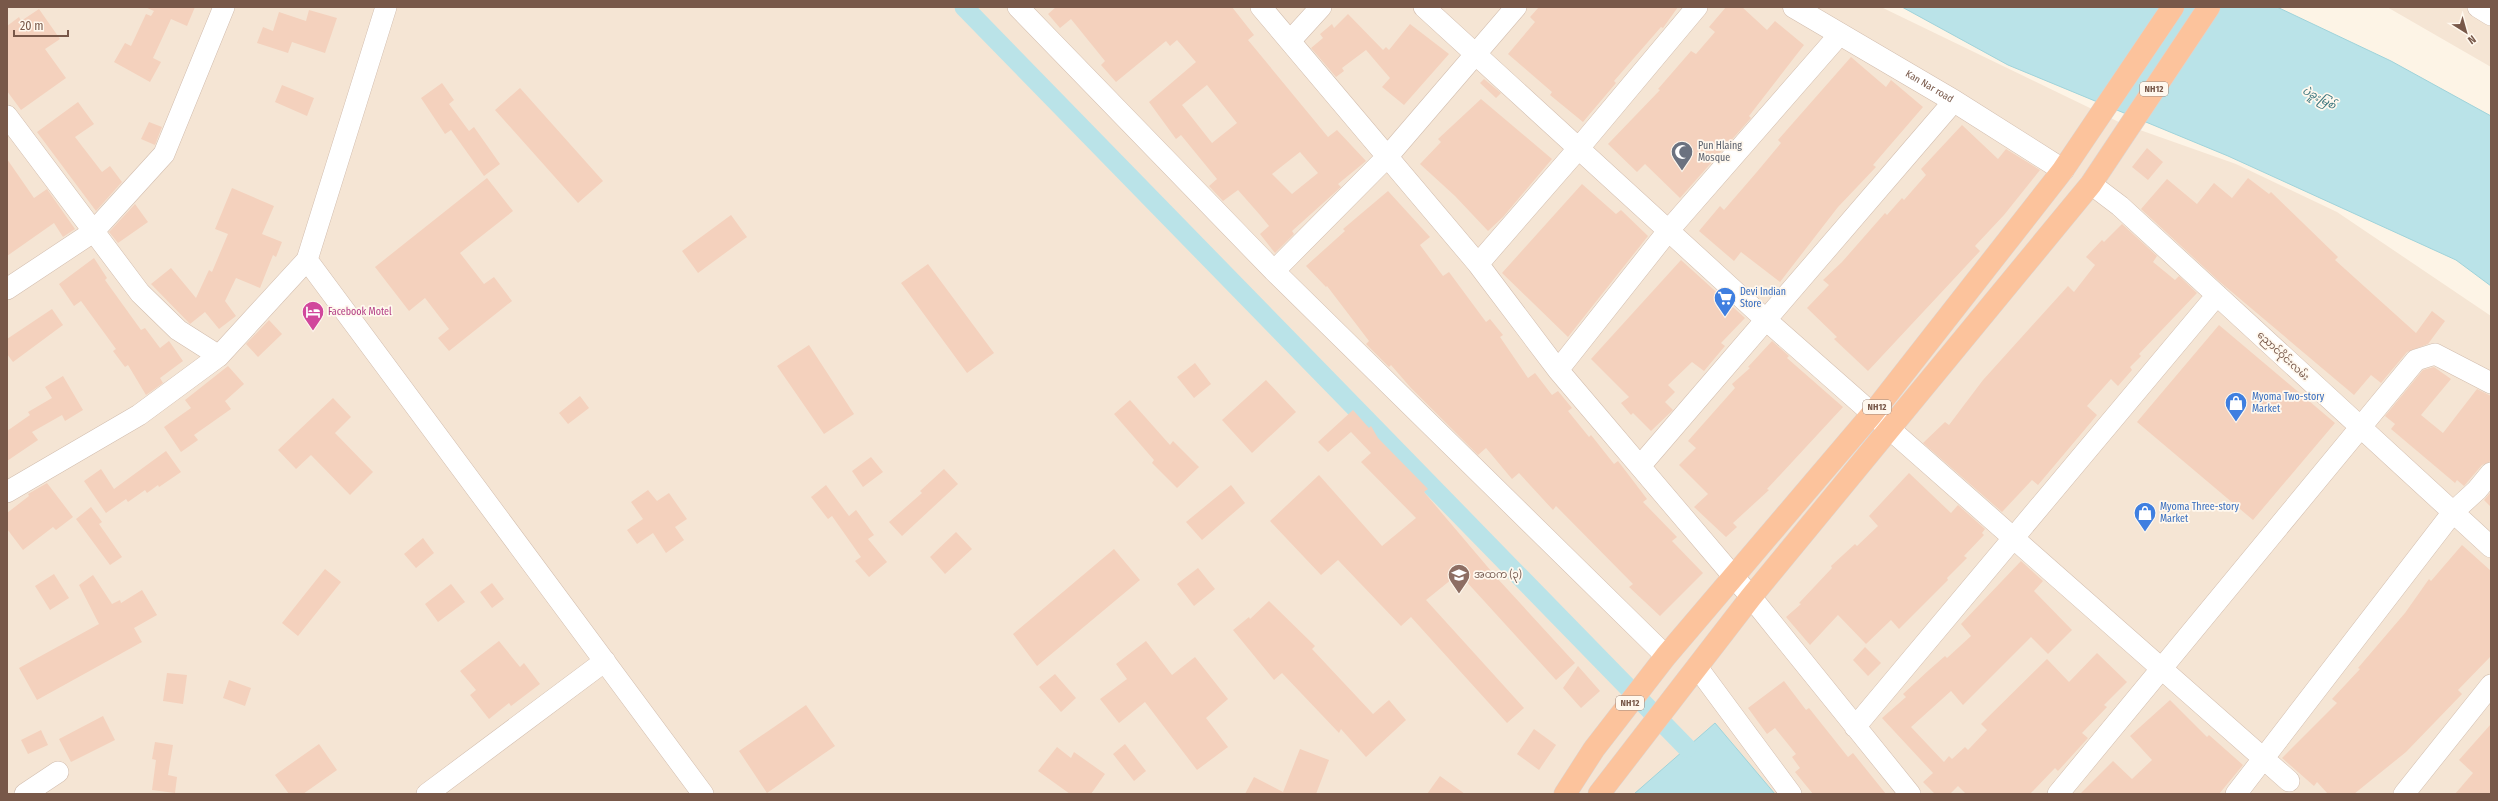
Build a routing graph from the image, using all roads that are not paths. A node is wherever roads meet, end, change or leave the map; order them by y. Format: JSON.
{"nodes":[{"id":1,"x":224,"y":7,"type":"edge"},
{"id":2,"x":386,"y":7,"type":"edge"},
{"id":3,"x":1018,"y":7,"type":"edge"},
{"id":4,"x":1262,"y":7,"type":"edge"},
{"id":5,"x":1321,"y":7,"type":"edge"},
{"id":6,"x":1424,"y":7,"type":"edge"},
{"id":7,"x":1516,"y":7,"type":"edge"},
{"id":8,"x":1697,"y":7,"type":"edge"},
{"id":9,"x":1794,"y":7,"type":"edge"},
{"id":10,"x":2173,"y":7,"type":"edge"},
{"id":11,"x":2209,"y":7,"type":"edge"},
{"id":12,"x":2478,"y":7,"type":"edge"},
{"id":13,"x":2491,"y":15,"type":"edge"},
{"id":14,"x":1840,"y":34,"type":"junction"},
{"id":15,"x":1290,"y":41,"type":"junction"},
{"id":16,"x":1475,"y":54,"type":"junction"},
{"id":17,"x":1954,"y":101,"type":"junction"},
{"id":18,"x":7,"y":116,"type":"edge"},
{"id":19,"x":1578,"y":149,"type":"junction"},
{"id":20,"x":1388,"y":156,"type":"junction"},
{"id":21,"x":2063,"y":170,"type":"junction"},
{"id":22,"x":2095,"y":177,"type":"junction"},
{"id":23,"x":1668,"y":231,"type":"junction"},
{"id":24,"x":93,"y":232,"type":"junction"},
{"id":25,"x":307,"y":260,"type":"junction"},
{"id":26,"x":1478,"y":264,"type":"junction"},
{"id":27,"x":1274,"y":271,"type":"junction"},
{"id":28,"x":7,"y":289,"type":"edge"},
{"id":29,"x":2217,"y":295,"type":"junction"},
{"id":30,"x":1765,"y":319,"type":"junction"},
{"id":31,"x":219,"y":356,"type":"junction"},
{"id":32,"x":1558,"y":370,"type":"junction"},
{"id":33,"x":2491,"y":383,"type":"edge"},
{"id":34,"x":1872,"y":414,"type":"junction"},
{"id":35,"x":2361,"y":428,"type":"junction"},
{"id":36,"x":1889,"y":430,"type":"junction"},
{"id":37,"x":1641,"y":465,"type":"junction"},
{"id":38,"x":2491,"y":473,"type":"edge"},
{"id":39,"x":7,"y":492,"type":"edge"},
{"id":40,"x":2453,"y":512,"type":"junction"},
{"id":41,"x":2013,"y":538,"type":"junction"},
{"id":42,"x":2491,"y":547,"type":"edge"},
{"id":43,"x":1732,"y":578,"type":"junction"},
{"id":44,"x":1751,"y":597,"type":"junction"},
{"id":45,"x":1666,"y":656,"type":"junction"},
{"id":46,"x":605,"y":661,"type":"junction"},
{"id":47,"x":2160,"y":670,"type":"junction"},
{"id":48,"x":1693,"y":672,"type":"junction"},
{"id":49,"x":2491,"y":685,"type":"edge"},
{"id":50,"x":1855,"y":727,"type":"junction"},
{"id":51,"x":2264,"y":758,"type":"junction"},
{"id":52,"x":58,"y":772,"type":"dead end"},
{"id":53,"x":2289,"y":781,"type":"dead end"},
{"id":54,"x":2068,"y":790,"type":"edge"},
{"id":55,"x":24,"y":794,"type":"edge"},
{"id":56,"x":427,"y":794,"type":"edge"},
{"id":57,"x":703,"y":794,"type":"edge"},
{"id":58,"x":1565,"y":794,"type":"edge"},
{"id":59,"x":1599,"y":794,"type":"edge"},
{"id":60,"x":1791,"y":794,"type":"edge"},
{"id":61,"x":1910,"y":794,"type":"edge"},
{"id":62,"x":2236,"y":794,"type":"edge"},
{"id":63,"x":2404,"y":794,"type":"edge"}],
"edges":[{"from":1,"to":24,"type":"street"},
{"from":2,"to":25,"type":"street"},
{"from":3,"to":27,"type":"street"},
{"from":4,"to":15,"type":"street"},
{"from":5,"to":15,"type":"street"},
{"from":6,"to":16,"type":"street"},
{"from":7,"to":16,"type":"street"},
{"from":8,"to":19,"type":"street"},
{"from":9,"to":14,"type":"street","name":"Kan Nar road"},
{"from":10,"to":21,"type":"highway","number":"NH12"},
{"from":11,"to":22,"type":"highway","number":"NH12"},
{"from":12,"to":13,"type":"street"},
{"from":14,"to":17,"type":"street","name":"Kan Nar road"},
{"from":14,"to":23,"type":"street"},
{"from":15,"to":20,"type":"street"},
{"from":16,"to":19,"type":"street"},
{"from":16,"to":20,"type":"street"},
{"from":17,"to":21,"type":"street","name":"Kan Nar road"},
{"from":17,"to":30,"type":"street"},
{"from":18,"to":24,"type":"street"},
{"from":19,"to":23,"type":"street"},
{"from":19,"to":26,"type":"street"},
{"from":20,"to":26,"type":"street"},
{"from":20,"to":27,"type":"street"},
{"from":21,"to":34,"type":"highway","number":"NH12"},
{"from":22,"to":29,"type":"street","name":"ညောင်ဝိုင်းလမ်း"},
{"from":22,"to":36,"type":"highway","number":"NH12"},
{"from":23,"to":30,"type":"street"},
{"from":23,"to":32,"type":"street"},
{"from":24,"to":28,"type":"street"},
{"from":24,"to":31,"type":"street"},
{"from":25,"to":31,"type":"street"},
{"from":25,"to":46,"type":"street"},
{"from":26,"to":32,"type":"street"},
{"from":27,"to":45,"type":"street"},
{"from":29,"to":35,"type":"street","name":"ညောင်ဝိုင်းလမ်း"},
{"from":29,"to":41,"type":"street"},
{"from":30,"to":34,"type":"street"},
{"from":30,"to":37,"type":"street"},
{"from":31,"to":39,"type":"street"},
{"from":32,"to":37,"type":"street"},
{"from":33,"to":35,"type":"street"},
{"from":34,"to":36,"type":"street"},
{"from":34,"to":43,"type":"highway","number":"NH12"},
{"from":35,"to":40,"type":"street","name":"ညောင်ဝိုင်းလမ်း"},
{"from":35,"to":47,"type":"street"},
{"from":36,"to":41,"type":"street"},
{"from":36,"to":44,"type":"highway","number":"NH12"},
{"from":37,"to":43,"type":"street"},
{"from":38,"to":40,"type":"street"},
{"from":40,"to":42,"type":"street","name":"ညောင်ဝိုင်းလမ်း"},
{"from":40,"to":51,"type":"street"},
{"from":41,"to":47,"type":"street"},
{"from":41,"to":50,"type":"street"},
{"from":43,"to":44,"type":"street"},
{"from":43,"to":45,"type":"highway","number":"NH12"},
{"from":44,"to":48,"type":"highway","number":"NH12"},
{"from":44,"to":50,"type":"street"},
{"from":45,"to":58,"type":"highway","number":"NH12"},
{"from":46,"to":56,"type":"street"},
{"from":46,"to":57,"type":"street"},
{"from":47,"to":51,"type":"street"},
{"from":47,"to":54,"type":"street"},
{"from":48,"to":59,"type":"highway","number":"NH12"},
{"from":48,"to":60,"type":"street"},
{"from":49,"to":63,"type":"street"},
{"from":50,"to":61,"type":"street"},
{"from":51,"to":53,"type":"street"},
{"from":51,"to":62,"type":"street"},
{"from":52,"to":55,"type":"street"}]}
